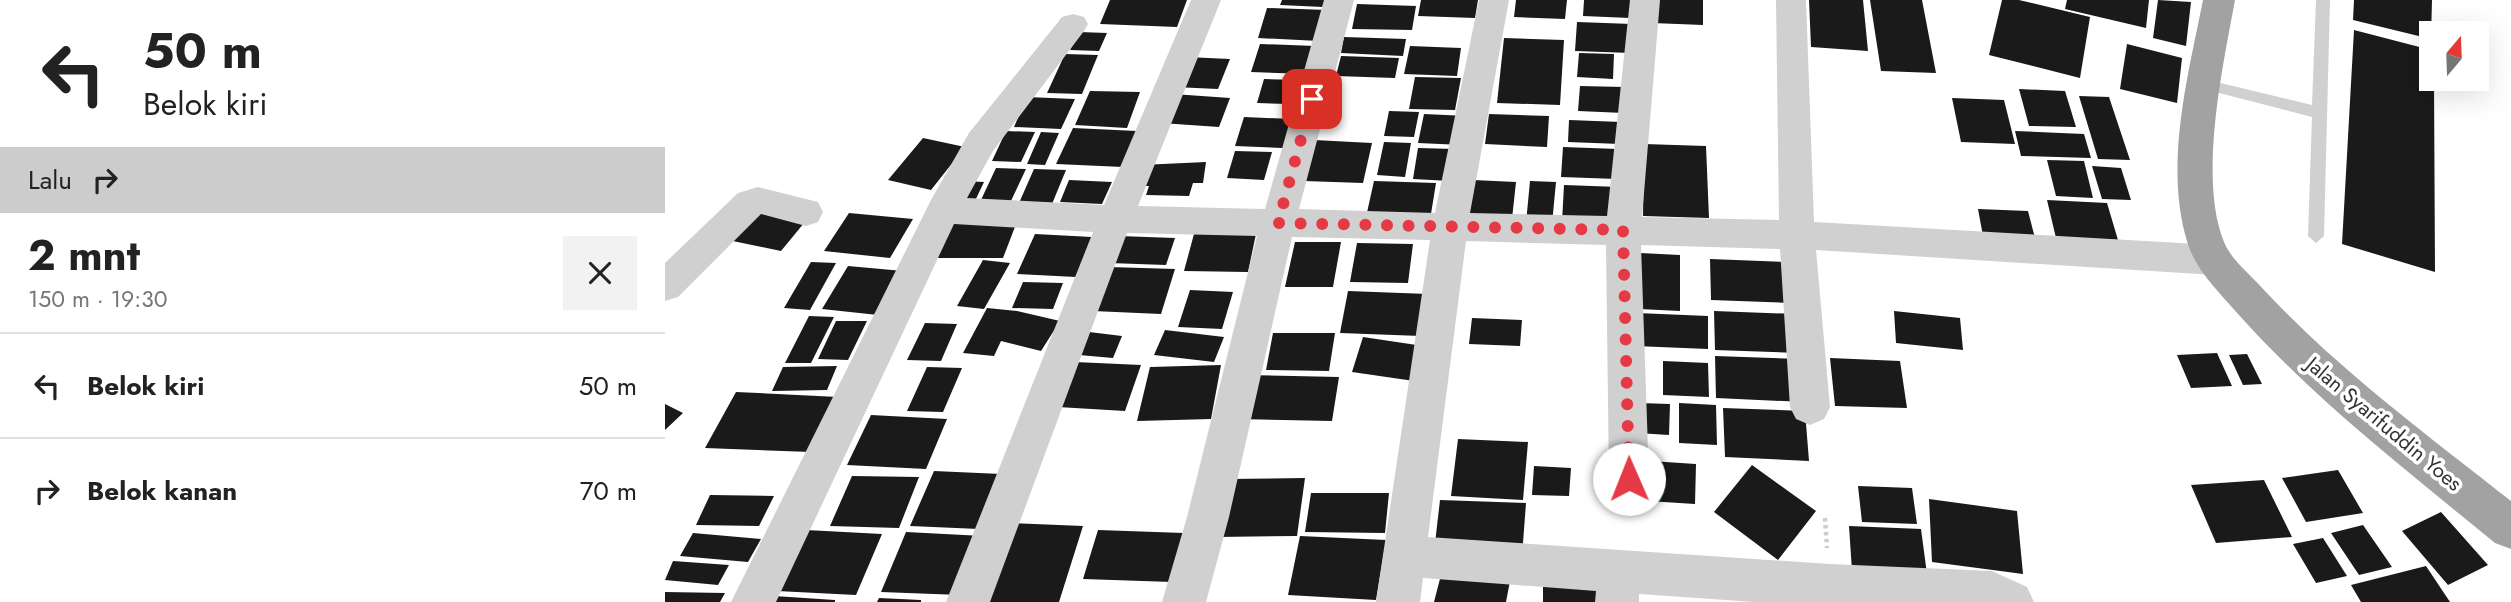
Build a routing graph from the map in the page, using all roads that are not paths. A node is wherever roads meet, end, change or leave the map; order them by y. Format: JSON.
{"nodes":[{"id":1,"x":1206,"y":0,"type":"edge"},
{"id":2,"x":1339,"y":0,"type":"edge"},
{"id":3,"x":1494,"y":0,"type":"edge"},
{"id":4,"x":1645,"y":0,"type":"edge"},
{"id":5,"x":1791,"y":0,"type":"edge"},
{"id":6,"x":2219,"y":0,"type":"edge"},
{"id":7,"x":2323,"y":0,"type":"edge"},
{"id":8,"x":1073,"y":24,"type":"dead end"},
{"id":9,"x":2204,"y":84,"type":"junction"},
{"id":10,"x":2320,"y":113,"type":"junction"},
{"id":11,"x":943,"y":211,"type":"junction"},
{"id":12,"x":806,"y":212,"type":"dead end"},
{"id":13,"x":1115,"y":219,"type":"junction"},
{"id":14,"x":1278,"y":223,"type":"junction"},
{"id":15,"x":1450,"y":226,"type":"junction"},
{"id":16,"x":1623,"y":230,"type":"junction"},
{"id":17,"x":1797,"y":234,"type":"junction"},
{"id":18,"x":2316,"y":236,"type":"dead end"},
{"id":19,"x":2215,"y":260,"type":"junction"},
{"id":20,"x":665,"y":286,"type":"edge"},
{"id":21,"x":1810,"y":407,"type":"dead end"},
{"id":22,"x":1629,"y":479,"type":"dead end"},
{"id":23,"x":2511,"y":528,"type":"edge"},
{"id":24,"x":1406,"y":556,"type":"junction"},
{"id":25,"x":1617,"y":585,"type":"edge"},
{"id":26,"x":1830,"y":594,"type":"edge"},
{"id":27,"x":753,"y":602,"type":"edge"},
{"id":28,"x":968,"y":602,"type":"edge"},
{"id":29,"x":1184,"y":602,"type":"edge"},
{"id":30,"x":1398,"y":602,"type":"edge"},
{"id":31,"x":2012,"y":602,"type":"edge"}],
"edges":[{"from":1,"to":13,"type":"street"},
{"from":2,"to":14,"type":"street"},
{"from":3,"to":15,"type":"street"},
{"from":4,"to":16,"type":"street"},
{"from":5,"to":17,"type":"street"},
{"from":6,"to":9,"type":"highway","name":"Jalan Syarifuddin Yoes"},
{"from":7,"to":10,"type":"lane"},
{"from":8,"to":11,"type":"street"},
{"from":9,"to":10,"type":"lane"},
{"from":9,"to":19,"type":"highway","name":"Jalan Syarifuddin Yoes"},
{"from":10,"to":18,"type":"lane"},
{"from":11,"to":13,"type":"street"},
{"from":11,"to":27,"type":"street"},
{"from":12,"to":20,"type":"street"},
{"from":13,"to":14,"type":"street"},
{"from":13,"to":28,"type":"street"},
{"from":14,"to":15,"type":"street"},
{"from":14,"to":29,"type":"street"},
{"from":15,"to":16,"type":"street"},
{"from":15,"to":24,"type":"street"},
{"from":16,"to":17,"type":"street"},
{"from":16,"to":22,"type":"street"},
{"from":17,"to":19,"type":"street"},
{"from":17,"to":21,"type":"street"},
{"from":19,"to":23,"type":"highway","name":"Jalan Syarifuddin Yoes"},
{"from":24,"to":25,"type":"street"},
{"from":24,"to":30,"type":"street"},
{"from":25,"to":26,"type":"street"},
{"from":26,"to":31,"type":"street"}]}
